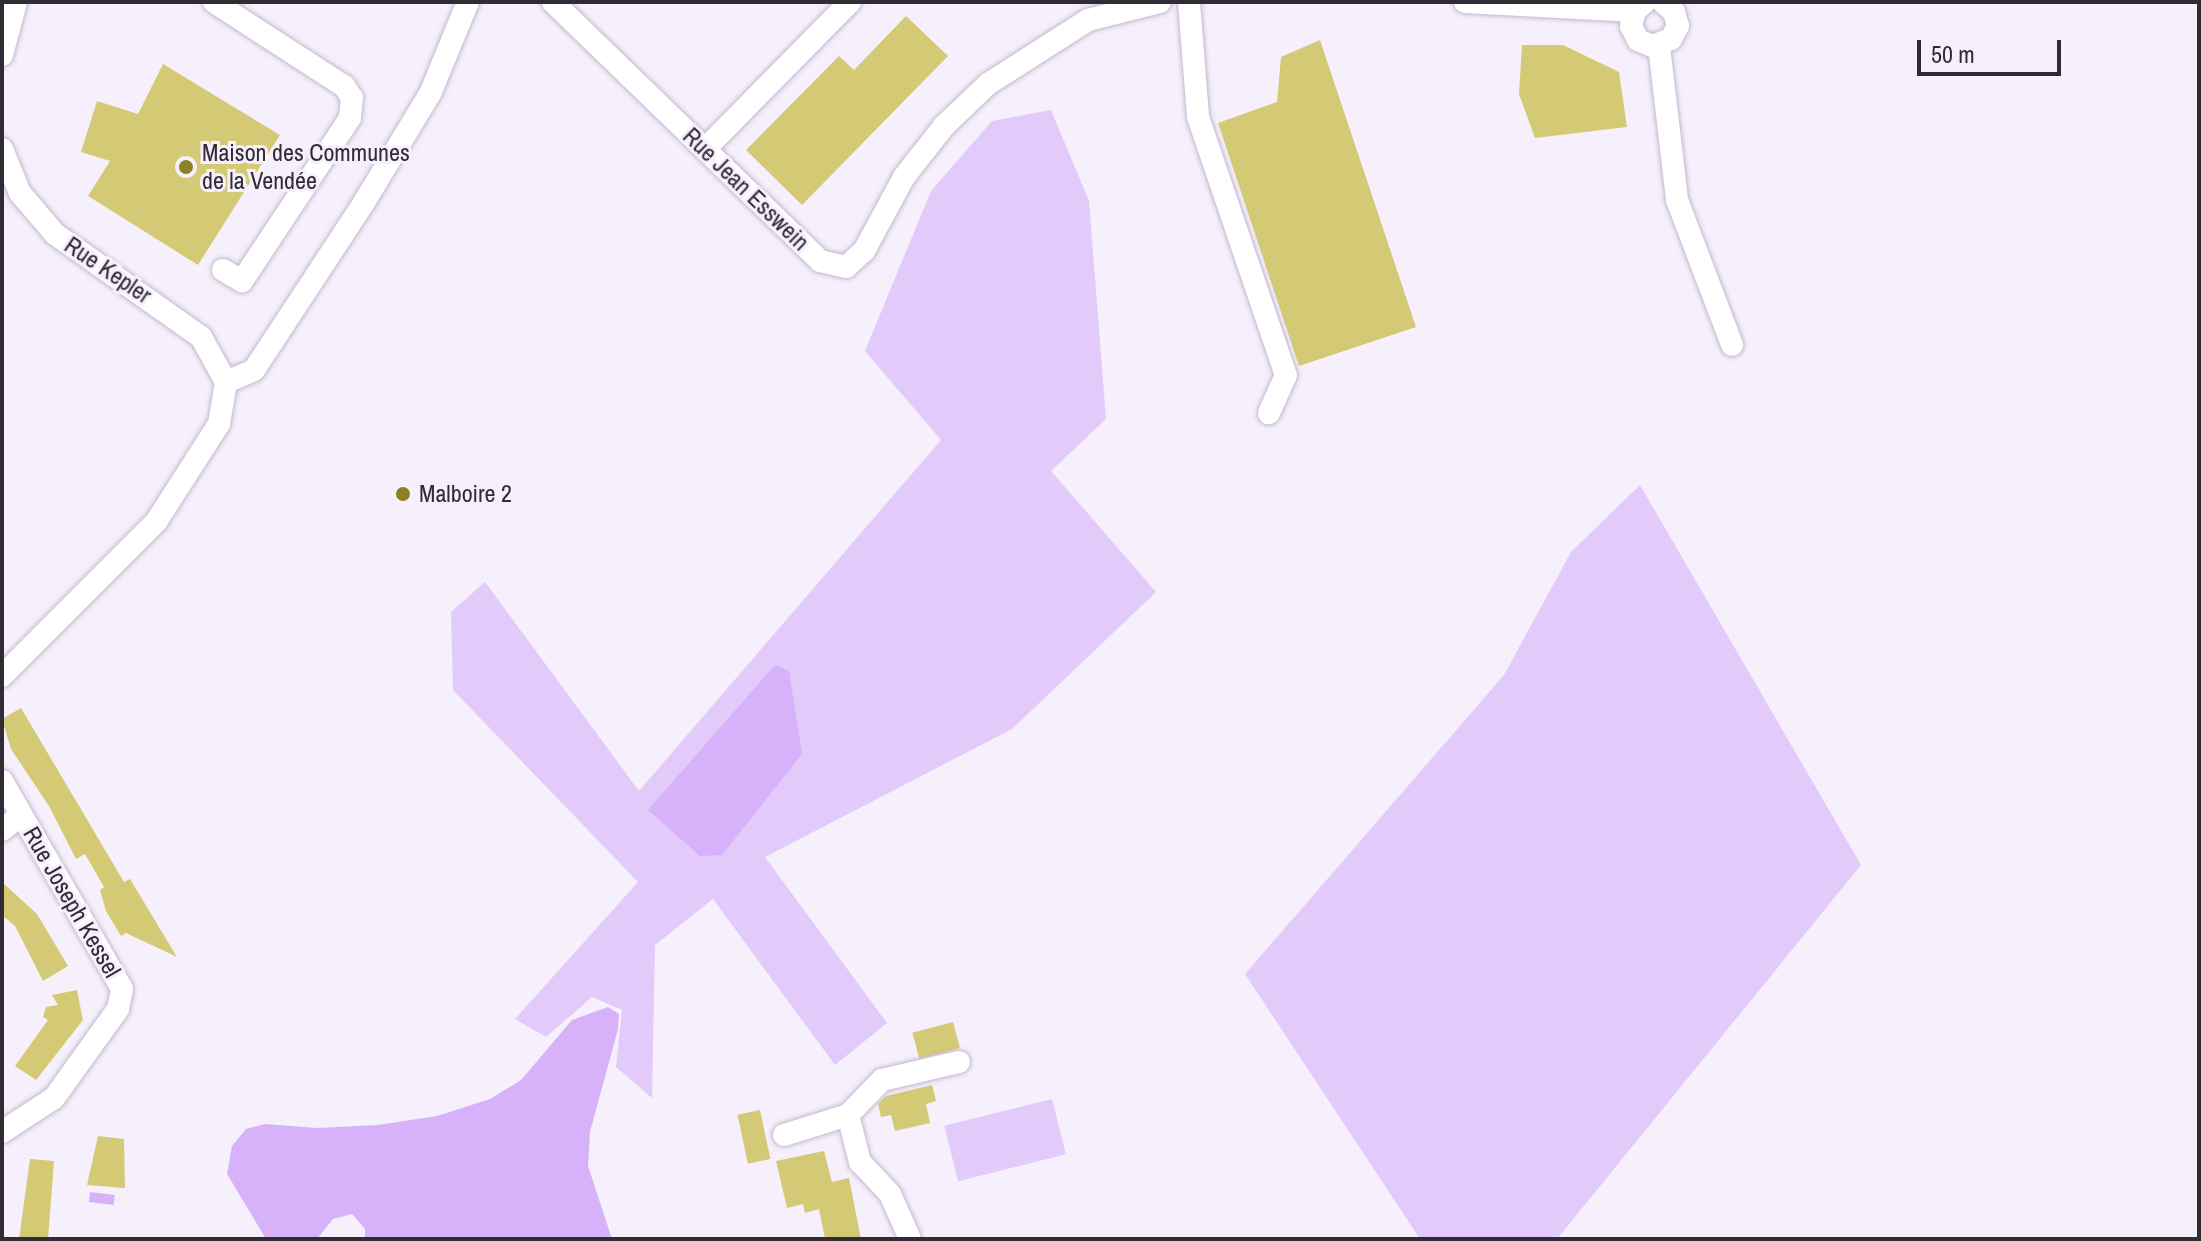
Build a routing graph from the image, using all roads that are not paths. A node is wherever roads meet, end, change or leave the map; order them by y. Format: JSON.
{"nodes":[{"id":1,"x":16,"y":2,"type":"edge"},
{"id":2,"x":214,"y":2,"type":"edge"},
{"id":3,"x":468,"y":2,"type":"edge"},
{"id":4,"x":553,"y":2,"type":"edge"},
{"id":5,"x":850,"y":2,"type":"edge"},
{"id":6,"x":1160,"y":2,"type":"edge"},
{"id":7,"x":1189,"y":2,"type":"edge"},
{"id":8,"x":1465,"y":2,"type":"edge"},
{"id":9,"x":1674,"y":5,"type":"edge"},
{"id":10,"x":1640,"y":6,"type":"edge"},
{"id":11,"x":1088,"y":11,"type":"edge"},
{"id":12,"x":1659,"y":46,"type":"junction"},
{"id":13,"x":2,"y":55,"type":"edge"},
{"id":14,"x":706,"y":148,"type":"junction"},
{"id":15,"x":2,"y":149,"type":"edge"},
{"id":16,"x":223,"y":270,"type":"dead end"},
{"id":17,"x":1732,"y":345,"type":"dead end"},
{"id":18,"x":226,"y":382,"type":"junction"},
{"id":19,"x":1269,"y":413,"type":"dead end"},
{"id":20,"x":2,"y":676,"type":"edge"},
{"id":21,"x":2,"y":781,"type":"edge"},
{"id":22,"x":21,"y":815,"type":"junction"},
{"id":23,"x":2,"y":830,"type":"edge"},
{"id":24,"x":959,"y":1062,"type":"dead end"},
{"id":25,"x":848,"y":1115,"type":"junction"},
{"id":26,"x":2,"y":1132,"type":"edge"},
{"id":27,"x":784,"y":1135,"type":"dead end"},
{"id":28,"x":910,"y":1239,"type":"edge"}],
"edges":[{"from":1,"to":13,"type":"street"},
{"from":2,"to":16,"type":"street"},
{"from":3,"to":18,"type":"street"},
{"from":4,"to":14,"type":"street","name":"Rue Jean Esswein"},
{"from":5,"to":14,"type":"street"},
{"from":6,"to":11,"type":"street","name":"Rue Jean Esswein"},
{"from":7,"to":19,"type":"street"},
{"from":8,"to":10,"type":"street"},
{"from":9,"to":12,"type":"street"},
{"from":10,"to":12,"type":"street"},
{"from":11,"to":14,"type":"street","name":"Rue Jean Esswein"},
{"from":12,"to":17,"type":"street"},
{"from":15,"to":18,"type":"street","name":"Rue Kepler"},
{"from":18,"to":20,"type":"street"},
{"from":21,"to":22,"type":"street","name":"Rue Joseph Kessel"},
{"from":22,"to":23,"type":"street","name":"Rue Joseph Kessel"},
{"from":22,"to":26,"type":"street","name":"Rue Joseph Kessel"},
{"from":24,"to":25,"type":"street"},
{"from":25,"to":27,"type":"street"},
{"from":25,"to":28,"type":"street"}]}
